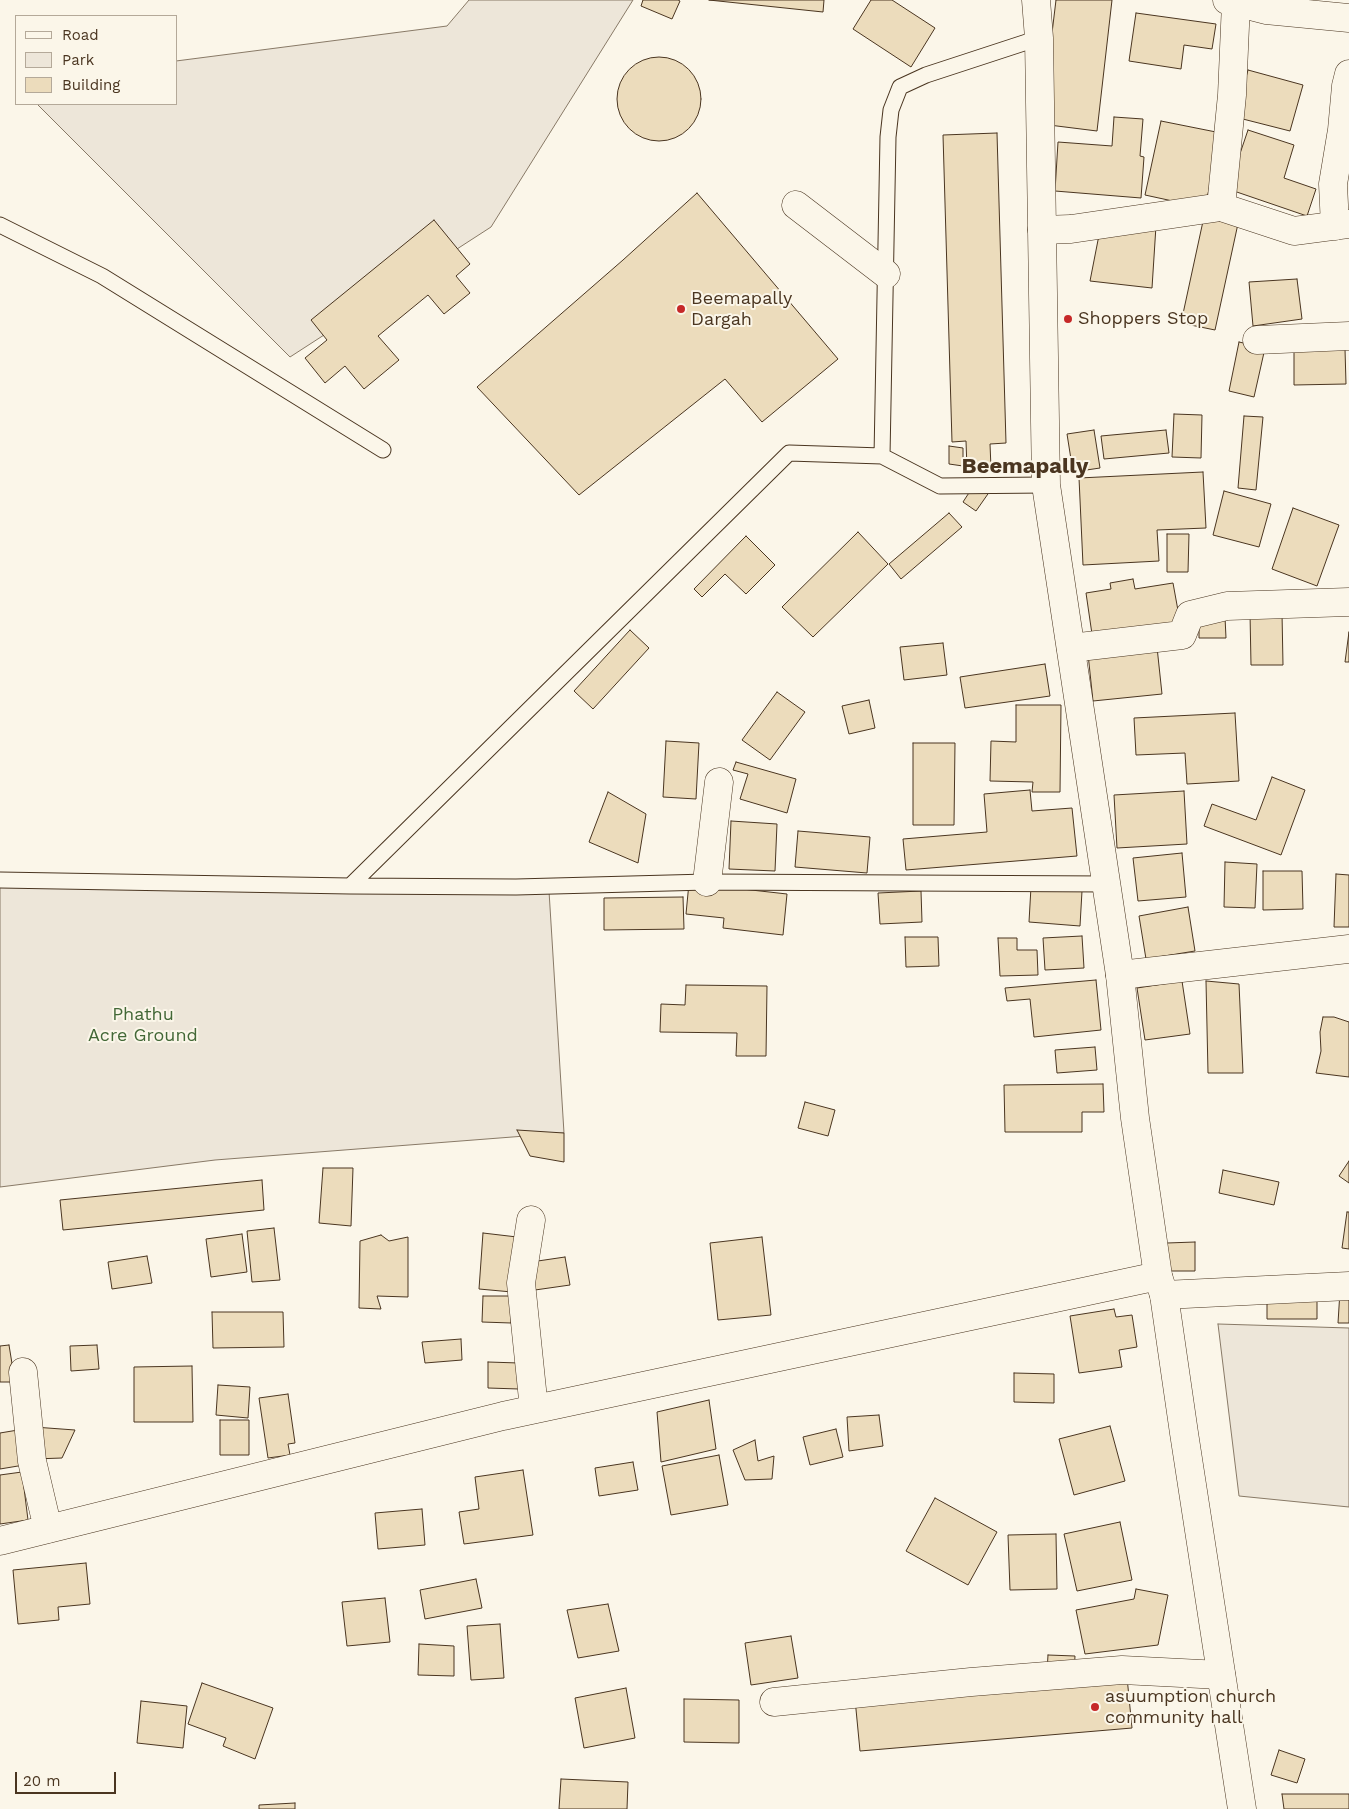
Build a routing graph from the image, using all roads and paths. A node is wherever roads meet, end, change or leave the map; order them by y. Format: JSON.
{"nodes":[{"id":1,"x":1036,"y":0,"type":"edge"},
{"id":2,"x":1232,"y":1,"type":"edge"},
{"id":3,"x":1349,"y":18,"type":"edge"},
{"id":4,"x":1039,"y":38,"type":"junction"},
{"id":5,"x":1349,"y":74,"type":"edge"},
{"id":6,"x":796,"y":205,"type":"dead end"},
{"id":7,"x":1221,"y":207,"type":"junction"},
{"id":8,"x":0,"y":225,"type":"edge"},
{"id":9,"x":1342,"y":225,"type":"edge"},
{"id":10,"x":1042,"y":230,"type":"junction"},
{"id":11,"x":886,"y":274,"type":"junction"},
{"id":12,"x":1349,"y":336,"type":"edge"},
{"id":13,"x":1257,"y":340,"type":"dead end"},
{"id":14,"x":383,"y":450,"type":"dead end"},
{"id":15,"x":882,"y":456,"type":"junction"},
{"id":16,"x":1046,"y":485,"type":"junction"},
{"id":17,"x":1349,"y":602,"type":"edge"},
{"id":18,"x":1071,"y":648,"type":"junction"},
{"id":19,"x":719,"y":782,"type":"dead end"},
{"id":20,"x":0,"y":880,"type":"edge"},
{"id":21,"x":707,"y":882,"type":"junction"},
{"id":22,"x":1107,"y":884,"type":"junction"},
{"id":23,"x":350,"y":886,"type":"junction"},
{"id":24,"x":1349,"y":949,"type":"edge"},
{"id":25,"x":1120,"y":975,"type":"junction"},
{"id":26,"x":531,"y":1220,"type":"dead end"},
{"id":27,"x":1161,"y":1286,"type":"junction"},
{"id":28,"x":1349,"y":1286,"type":"edge"},
{"id":29,"x":22,"y":1372,"type":"dead end"},
{"id":30,"x":534,"y":1409,"type":"junction"},
{"id":31,"x":48,"y":1529,"type":"junction"},
{"id":32,"x":0,"y":1541,"type":"edge"},
{"id":33,"x":1221,"y":1675,"type":"junction"},
{"id":34,"x":774,"y":1702,"type":"dead end"},
{"id":35,"x":1242,"y":1809,"type":"edge"}],
"edges":[{"from":1,"to":4,"type":"street"},
{"from":2,"to":3,"type":"street"},
{"from":2,"to":7,"type":"street"},
{"from":4,"to":10,"type":"street"},
{"from":4,"to":11,"type":"lane"},
{"from":5,"to":9,"type":"street"},
{"from":6,"to":11,"type":"street"},
{"from":7,"to":9,"type":"street"},
{"from":7,"to":10,"type":"street"},
{"from":8,"to":14,"type":"lane"},
{"from":10,"to":16,"type":"street"},
{"from":11,"to":15,"type":"lane"},
{"from":12,"to":13,"type":"street"},
{"from":15,"to":16,"type":"lane"},
{"from":15,"to":23,"type":"lane"},
{"from":16,"to":18,"type":"street"},
{"from":17,"to":18,"type":"street"},
{"from":18,"to":22,"type":"street"},
{"from":19,"to":21,"type":"street"},
{"from":20,"to":23,"type":"lane"},
{"from":21,"to":22,"type":"lane"},
{"from":21,"to":23,"type":"lane"},
{"from":22,"to":25,"type":"street"},
{"from":24,"to":25,"type":"street"},
{"from":25,"to":27,"type":"street"},
{"from":26,"to":30,"type":"street"},
{"from":27,"to":28,"type":"street"},
{"from":27,"to":30,"type":"street"},
{"from":27,"to":33,"type":"street"},
{"from":29,"to":31,"type":"street"},
{"from":30,"to":31,"type":"street"},
{"from":31,"to":32,"type":"street"},
{"from":33,"to":34,"type":"street"},
{"from":33,"to":35,"type":"street"}]}
